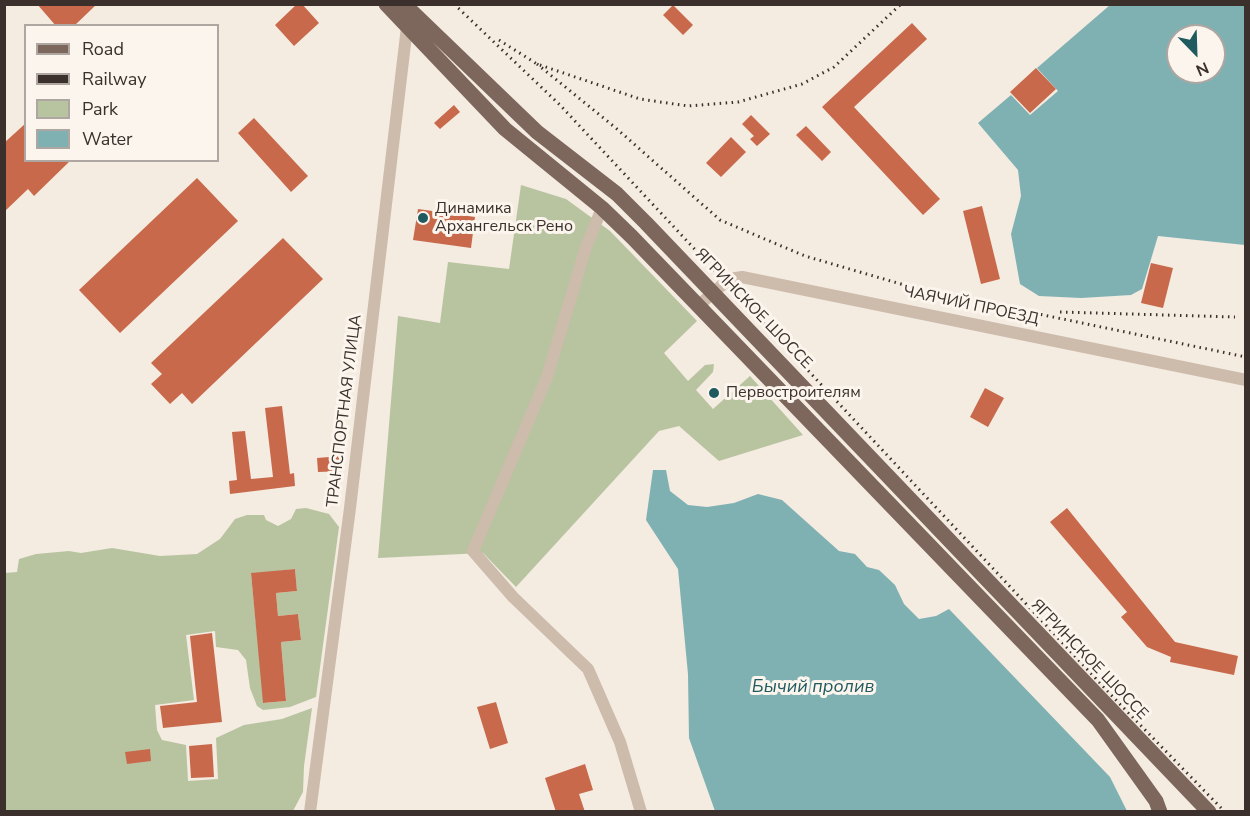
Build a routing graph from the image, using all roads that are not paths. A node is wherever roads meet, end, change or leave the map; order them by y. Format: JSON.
{"nodes":[{"id":1,"x":386,"y":4,"type":"edge"},
{"id":2,"x":404,"y":4,"type":"edge"},
{"id":3,"x":412,"y":23,"type":"junction"},
{"id":4,"x":602,"y":208,"type":"junction"},
{"id":5,"x":712,"y":292,"type":"junction"},
{"id":6,"x":698,"y":306,"type":"junction"},
{"id":7,"x":1245,"y":380,"type":"edge"},
{"id":8,"x":310,"y":812,"type":"edge"},
{"id":9,"x":641,"y":812,"type":"edge"},
{"id":10,"x":1160,"y":812,"type":"edge"},
{"id":11,"x":1209,"y":812,"type":"edge"}],
"edges":[{"from":1,"to":3,"type":"main road","name":"ЯГРИНСКОЕ ШОССЕ"},
{"from":2,"to":3,"type":"main road","name":"ЯГРИНСКОЕ ШОССЕ"},
{"from":3,"to":4,"type":"main road","name":"ЯГРИНСКОЕ ШОССЕ"},
{"from":3,"to":5,"type":"main road","name":"ЯГРИНСКОЕ ШОССЕ"},
{"from":3,"to":8,"type":"street","name":"ТРАНСПОРТНАЯ УЛИЦА"},
{"from":4,"to":6,"type":"main road","name":"ЯГРИНСКОЕ ШОССЕ"},
{"from":4,"to":9,"type":"street"},
{"from":5,"to":6,"type":"street","name":"ЧАЯЧИЙ ПРОЕЗД"},
{"from":5,"to":7,"type":"street","name":"ЧАЯЧИЙ ПРОЕЗД"},
{"from":5,"to":11,"type":"main road","name":"ЯГРИНСКОЕ ШОССЕ"},
{"from":6,"to":10,"type":"main road","name":"ЯГРИНСКОЕ ШОССЕ"}]}
